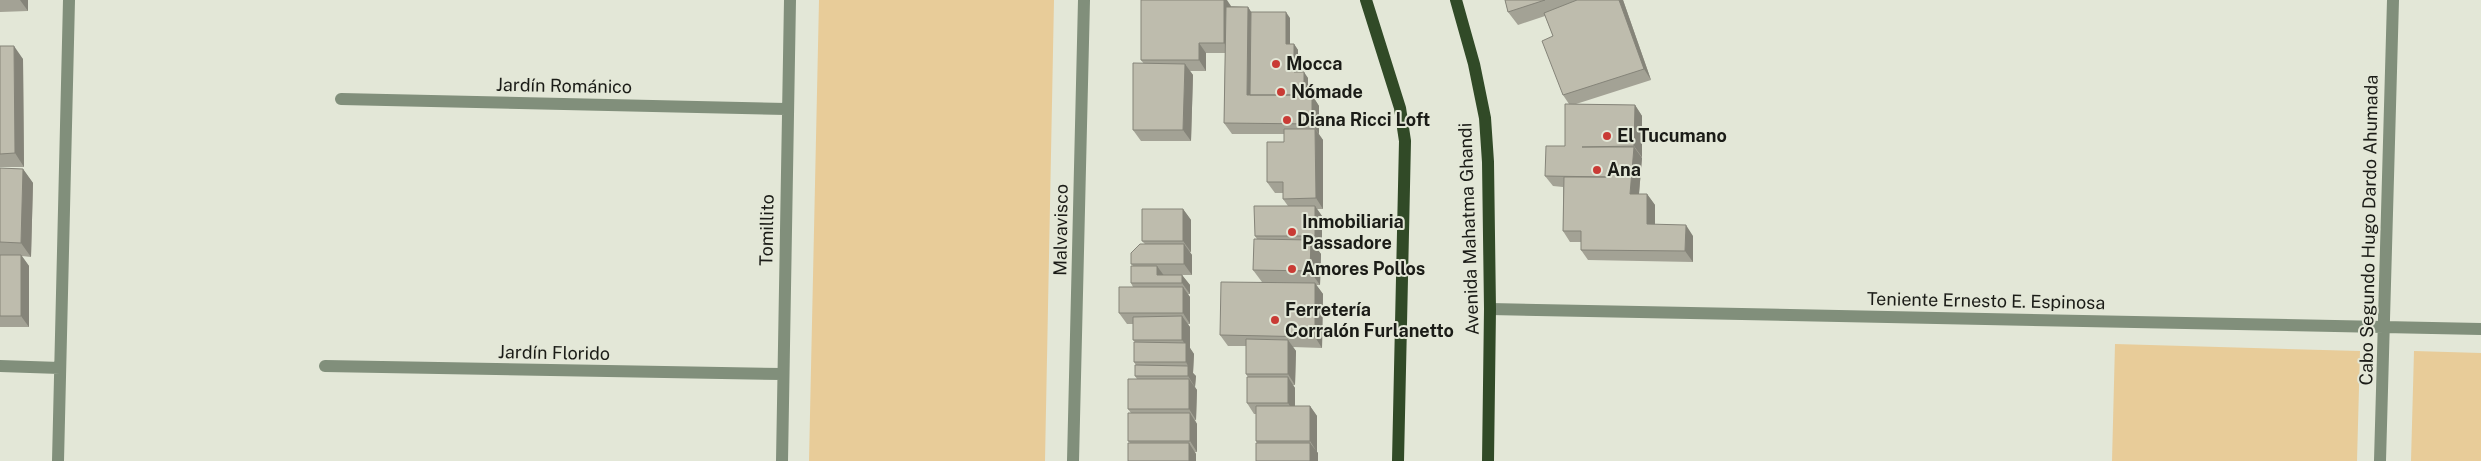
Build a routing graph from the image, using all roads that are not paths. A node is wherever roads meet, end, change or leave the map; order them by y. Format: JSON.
{"nodes":[{"id":1,"x":69,"y":0,"type":"edge"},
{"id":2,"x":790,"y":0,"type":"edge"},
{"id":3,"x":1084,"y":0,"type":"edge"},
{"id":4,"x":1366,"y":0,"type":"edge"},
{"id":5,"x":1456,"y":0,"type":"edge"},
{"id":6,"x":2393,"y":0,"type":"edge"},
{"id":7,"x":341,"y":99,"type":"dead end"},
{"id":8,"x":786,"y":109,"type":"junction"},
{"id":9,"x":1490,"y":309,"type":"junction"},
{"id":10,"x":2385,"y":327,"type":"junction"},
{"id":11,"x":2481,"y":330,"type":"edge"},
{"id":12,"x":0,"y":366,"type":"edge"},
{"id":13,"x":325,"y":366,"type":"dead end"},
{"id":14,"x":60,"y":368,"type":"junction"},
{"id":15,"x":782,"y":374,"type":"junction"},
{"id":16,"x":58,"y":461,"type":"edge"},
{"id":17,"x":782,"y":461,"type":"edge"},
{"id":18,"x":1073,"y":461,"type":"edge"},
{"id":19,"x":1398,"y":461,"type":"edge"},
{"id":20,"x":1488,"y":461,"type":"edge"},
{"id":21,"x":2380,"y":461,"type":"edge"}],
"edges":[{"from":1,"to":14,"type":"street"},
{"from":2,"to":8,"type":"street","name":"Tomillito"},
{"from":3,"to":18,"type":"street","name":"Malvavisco"},
{"from":4,"to":19,"type":"main road"},
{"from":5,"to":9,"type":"main road","name":"Avenida Mahatma Ghandi"},
{"from":6,"to":10,"type":"street","name":"Cabo Segundo Hugo Dardo Ahumada"},
{"from":7,"to":8,"type":"street","name":"Jardín Románico"},
{"from":8,"to":15,"type":"street","name":"Tomillito"},
{"from":9,"to":10,"type":"street","name":"Teniente Ernesto E. Espinosa"},
{"from":9,"to":20,"type":"main road","name":"Avenida Mahatma Ghandi"},
{"from":10,"to":11,"type":"street","name":"Teniente Ernesto E. Espinosa"},
{"from":10,"to":21,"type":"street","name":"Cabo Segundo Hugo Dardo Ahumada"},
{"from":12,"to":14,"type":"street"},
{"from":13,"to":15,"type":"street","name":"Jardín Florido"},
{"from":14,"to":16,"type":"street"},
{"from":15,"to":17,"type":"street","name":"Tomillito"}]}
